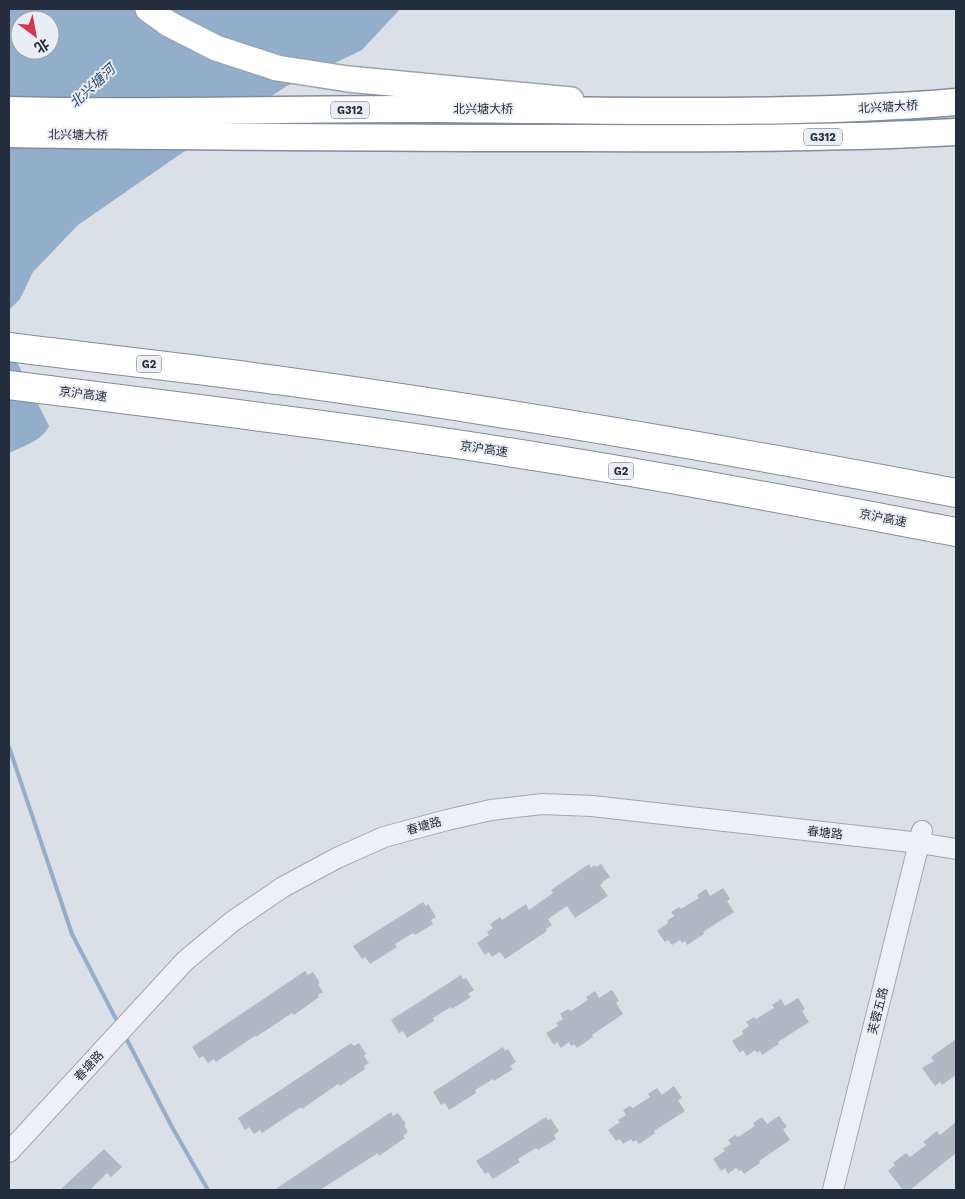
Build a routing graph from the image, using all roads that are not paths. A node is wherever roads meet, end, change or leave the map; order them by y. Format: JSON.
{"nodes":[{"id":1,"x":148,"y":9,"type":"edge"},
{"id":2,"x":956,"y":102,"type":"edge"},
{"id":3,"x":9,"y":110,"type":"edge"},
{"id":4,"x":691,"y":110,"type":"junction"},
{"id":5,"x":956,"y":132,"type":"edge"},
{"id":6,"x":9,"y":134,"type":"edge"},
{"id":7,"x":690,"y":138,"type":"junction"},
{"id":8,"x":9,"y":152,"type":"edge"},
{"id":9,"x":9,"y":347,"type":"edge"},
{"id":10,"x":9,"y":385,"type":"edge"},
{"id":11,"x":956,"y":493,"type":"edge"},
{"id":12,"x":956,"y":532,"type":"edge"},
{"id":13,"x":921,"y":837,"type":"junction"},
{"id":14,"x":956,"y":837,"type":"edge"},
{"id":15,"x":956,"y":849,"type":"edge"},
{"id":16,"x":102,"y":1046,"type":"junction"},
{"id":17,"x":9,"y":1141,"type":"edge"},
{"id":18,"x":9,"y":1152,"type":"edge"},
{"id":19,"x":833,"y":1190,"type":"edge"}],
"edges":[{"from":1,"to":4,"type":"main road"},
{"from":2,"to":4,"type":"highway","name":"北兴塘大桥","number":"G312"},
{"from":3,"to":4,"type":"highway","name":"北兴塘大桥","number":"G312"},
{"from":5,"to":7,"type":"highway","name":"北兴塘大桥","number":"G312"},
{"from":6,"to":7,"type":"highway","name":"北兴塘大桥","number":"G312"},
{"from":7,"to":8,"type":"highway"},
{"from":9,"to":11,"type":"highway","number":"G2"},
{"from":10,"to":12,"type":"highway","name":"京沪高速","number":"G2"},
{"from":13,"to":14,"type":"street","name":"春塘路"},
{"from":13,"to":15,"type":"street","name":"春塘路"},
{"from":13,"to":16,"type":"street","name":"春塘路"},
{"from":13,"to":19,"type":"street","name":"芙蓉五路"},
{"from":16,"to":17,"type":"street","name":"春塘路"},
{"from":16,"to":18,"type":"street","name":"春塘路"}]}
